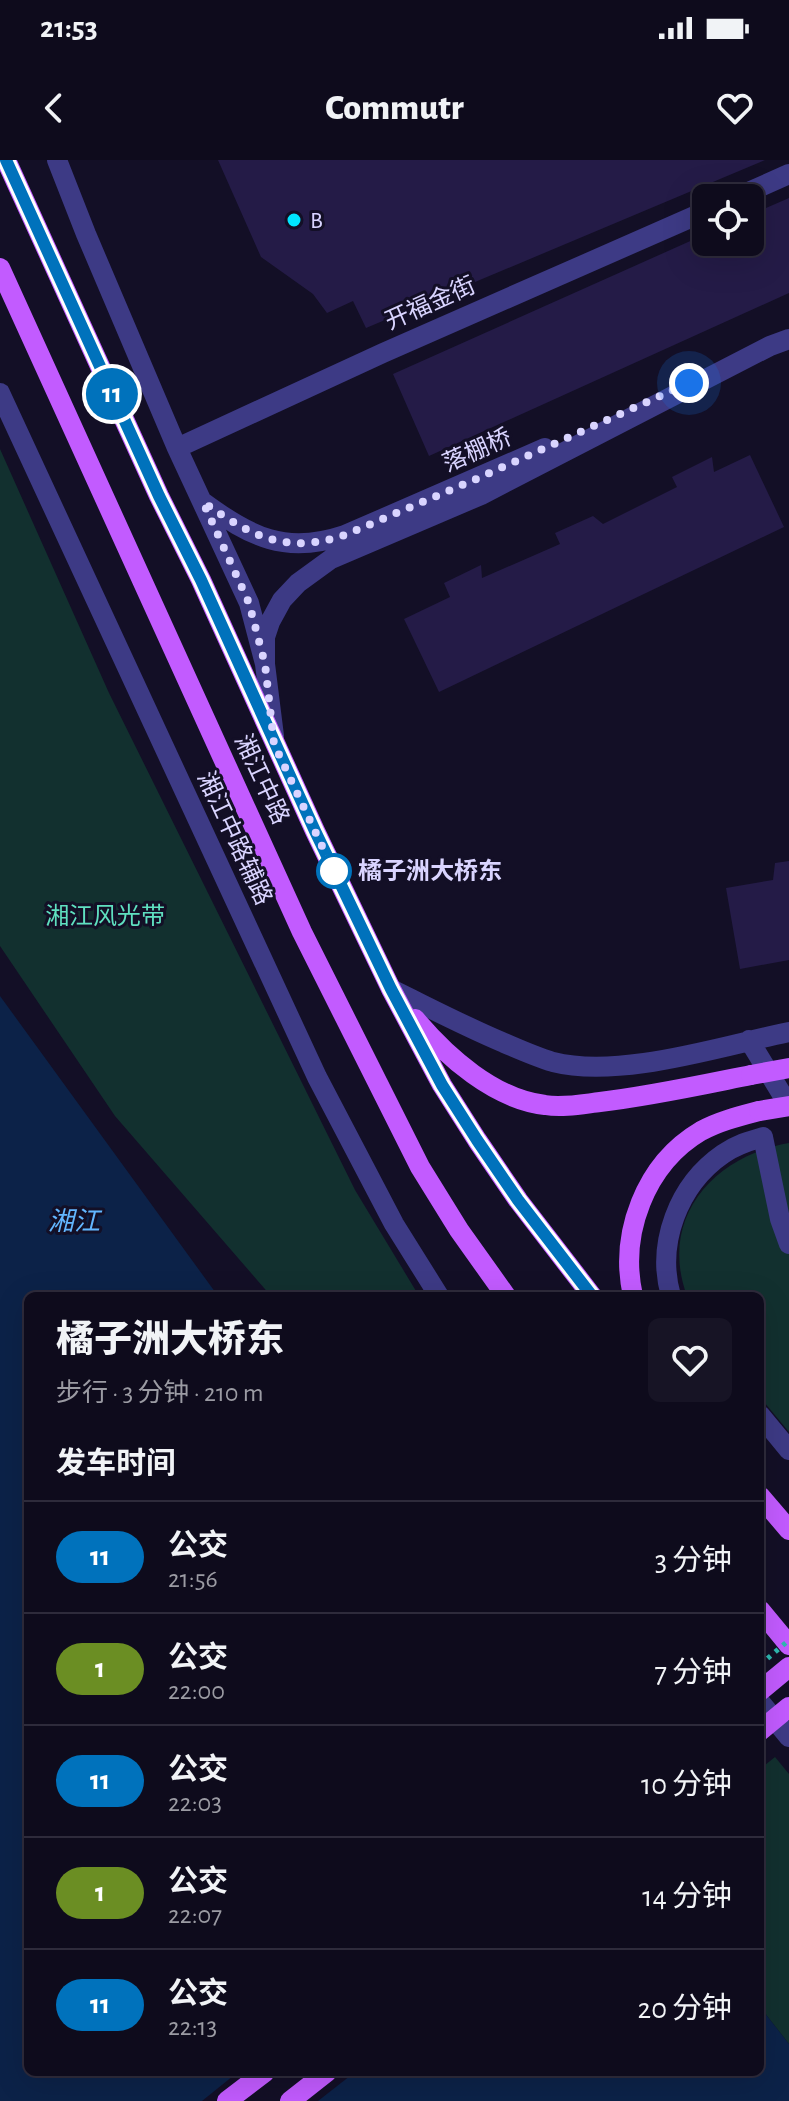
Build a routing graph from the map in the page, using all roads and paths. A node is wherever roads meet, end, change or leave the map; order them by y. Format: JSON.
{"nodes":[{"id":1,"x":6,"y":160,"type":"edge"},
{"id":2,"x":57,"y":160,"type":"edge"},
{"id":3,"x":789,"y":174,"type":"edge"},
{"id":4,"x":764,"y":185,"type":"edge"},
{"id":5,"x":692,"y":217,"type":"edge"},
{"id":6,"x":0,"y":268,"type":"edge"},
{"id":7,"x":783,"y":341,"type":"edge"},
{"id":8,"x":0,"y":393,"type":"edge"},
{"id":9,"x":177,"y":448,"type":"junction"},
{"id":10,"x":203,"y":502,"type":"junction"},
{"id":11,"x":265,"y":664,"type":"junction"},
{"id":12,"x":274,"y":744,"type":"junction"},
{"id":13,"x":391,"y":989,"type":"junction"},
{"id":14,"x":789,"y":1032,"type":"edge"},
{"id":15,"x":749,"y":1040,"type":"junction"},
{"id":16,"x":789,"y":1068,"type":"edge"},
{"id":17,"x":789,"y":1106,"type":"edge"},
{"id":18,"x":789,"y":1244,"type":"edge"},
{"id":19,"x":436,"y":1292,"type":"edge"},
{"id":20,"x":503,"y":1292,"type":"edge"},
{"id":21,"x":589,"y":1292,"type":"edge"},
{"id":22,"x":632,"y":1292,"type":"edge"},
{"id":23,"x":670,"y":1292,"type":"edge"},
{"id":24,"x":764,"y":1420,"type":"edge"},
{"id":25,"x":789,"y":1450,"type":"edge"},
{"id":26,"x":764,"y":1501,"type":"edge"},
{"id":27,"x":789,"y":1530,"type":"edge"},
{"id":28,"x":764,"y":1614,"type":"edge"},
{"id":29,"x":789,"y":1642,"type":"edge"},
{"id":30,"x":764,"y":1662,"type":"edge"},
{"id":31,"x":789,"y":1667,"type":"edge"},
{"id":32,"x":764,"y":1688,"type":"edge"},
{"id":33,"x":764,"y":1707,"type":"edge"},
{"id":34,"x":789,"y":1707,"type":"edge"},
{"id":35,"x":764,"y":1728,"type":"edge"},
{"id":36,"x":789,"y":1737,"type":"edge"},
{"id":37,"x":260,"y":2076,"type":"edge"},
{"id":38,"x":322,"y":2076,"type":"edge"},
{"id":39,"x":227,"y":2101,"type":"edge"},
{"id":40,"x":290,"y":2101,"type":"edge"}],
"edges":[{"from":1,"to":12,"type":"main road","name":"湘江中路"},
{"from":2,"to":9,"type":"street","name":"湘江中路"},
{"from":3,"to":4,"type":"street"},
{"from":5,"to":9,"type":"street","name":"开福金街"},
{"from":6,"to":20,"type":"main road","name":"湘江中路"},
{"from":7,"to":10,"type":"street","name":"落棚桥"},
{"from":7,"to":11,"type":"street","name":"落棚桥"},
{"from":8,"to":19,"type":"street","name":"湘江中路辅路"},
{"from":9,"to":10,"type":"street","name":"湘江中路"},
{"from":10,"to":11,"type":"street","name":"湘江中路"},
{"from":11,"to":12,"type":"street","name":"湘江中路"},
{"from":12,"to":13,"type":"main road","name":"湘江中路"},
{"from":13,"to":15,"type":"street"},
{"from":13,"to":16,"type":"main road","bridge":true},
{"from":13,"to":21,"type":"main road","name":"湘江中路"},
{"from":14,"to":15,"type":"street"},
{"from":15,"to":17,"type":"street"},
{"from":17,"to":22,"type":"main road","bridge":true},
{"from":18,"to":23,"type":"street"},
{"from":24,"to":25,"type":"street"},
{"from":26,"to":27,"type":"main road"},
{"from":28,"to":29,"type":"main road"},
{"from":29,"to":30,"type":"path","bridge":true},
{"from":31,"to":32,"type":"main road"},
{"from":33,"to":36,"type":"street"},
{"from":34,"to":35,"type":"main road","bridge":true},
{"from":37,"to":39,"type":"main road"},
{"from":38,"to":40,"type":"main road"}]}
